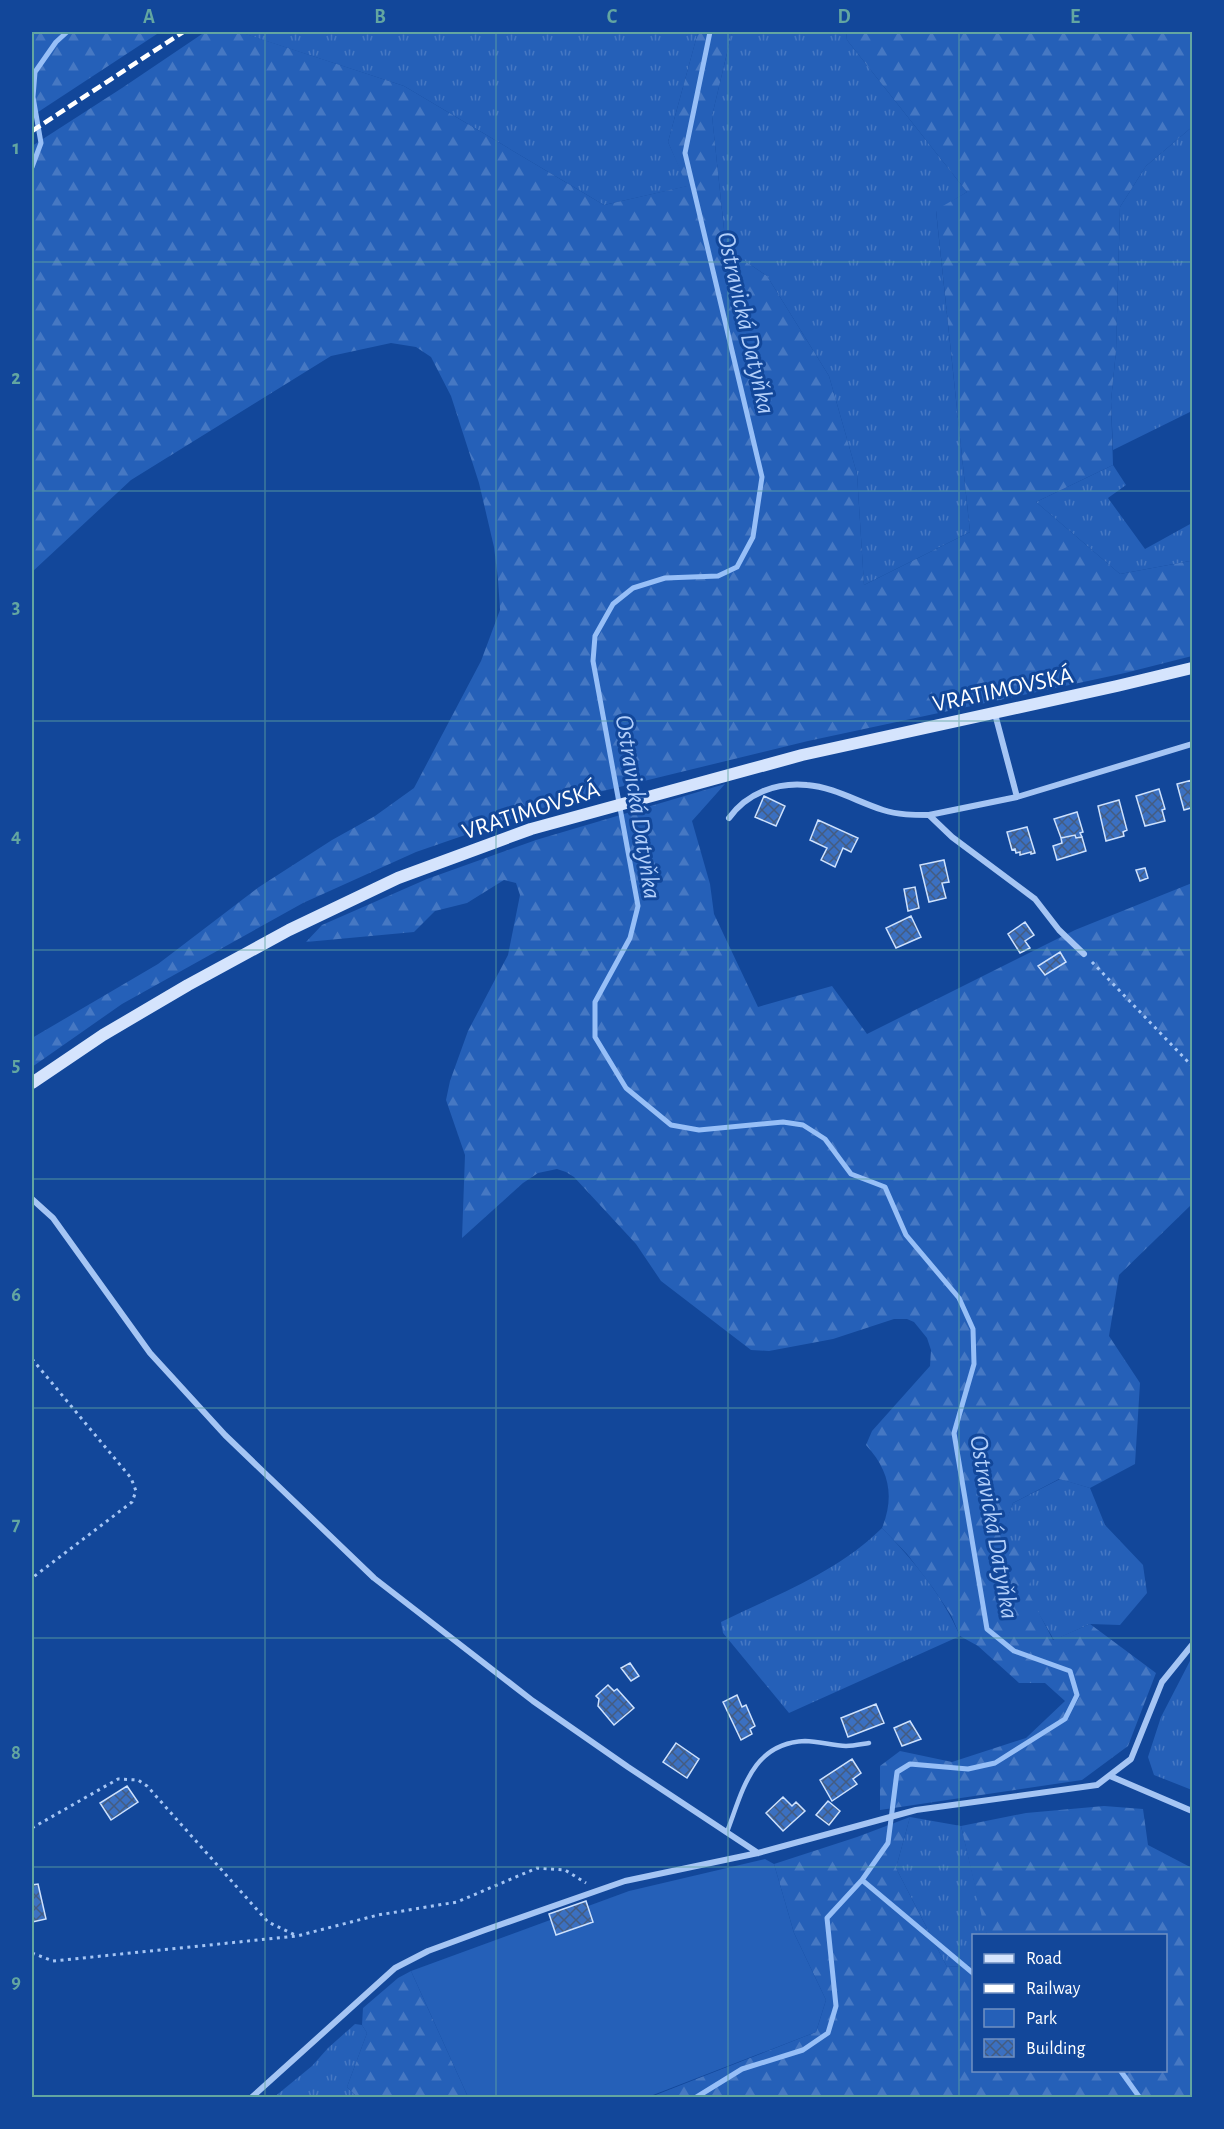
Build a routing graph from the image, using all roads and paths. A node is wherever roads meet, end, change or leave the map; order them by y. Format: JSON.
{"nodes":[{"id":1,"x":1192,"y":668,"type":"edge"},
{"id":2,"x":995,"y":714,"type":"junction"},
{"id":3,"x":1192,"y":744,"type":"edge"},
{"id":4,"x":1017,"y":797,"type":"junction"},
{"id":5,"x":929,"y":815,"type":"junction"},
{"id":6,"x":729,"y":818,"type":"dead end"},
{"id":7,"x":1084,"y":954,"type":"joint"},
{"id":8,"x":1192,"y":1066,"type":"edge"},
{"id":9,"x":32,"y":1083,"type":"edge"},
{"id":10,"x":32,"y":1199,"type":"edge"},
{"id":11,"x":32,"y":1359,"type":"edge"},
{"id":12,"x":32,"y":1578,"type":"edge"},
{"id":13,"x":1192,"y":1645,"type":"edge"},
{"id":14,"x":870,"y":1743,"type":"dead end"},
{"id":15,"x":1110,"y":1776,"type":"junction"},
{"id":16,"x":1192,"y":1811,"type":"edge"},
{"id":17,"x":32,"y":1828,"type":"edge"},
{"id":18,"x":727,"y":1832,"type":"junction"},
{"id":19,"x":758,"y":1853,"type":"junction"},
{"id":20,"x":598,"y":1890,"type":"junction"},
{"id":21,"x":297,"y":1936,"type":"junction"},
{"id":22,"x":32,"y":1953,"type":"edge"},
{"id":23,"x":251,"y":2097,"type":"edge"}],
"edges":[{"from":1,"to":2,"type":"main road","name":"VRATIMOVSKÁ"},
{"from":2,"to":4,"type":"street"},
{"from":2,"to":9,"type":"main road","name":"VRATIMOVSKÁ"},
{"from":3,"to":4,"type":"street"},
{"from":4,"to":5,"type":"street"},
{"from":5,"to":6,"type":"street"},
{"from":5,"to":7,"type":"street"},
{"from":7,"to":8,"type":"path"},
{"from":10,"to":18,"type":"street"},
{"from":11,"to":12,"type":"path"},
{"from":13,"to":15,"type":"street"},
{"from":14,"to":18,"type":"lane"},
{"from":15,"to":16,"type":"street"},
{"from":15,"to":19,"type":"street"},
{"from":17,"to":21,"type":"path"},
{"from":18,"to":19,"type":"street"},
{"from":19,"to":20,"type":"street"},
{"from":20,"to":21,"type":"path"},
{"from":20,"to":23,"type":"street"},
{"from":21,"to":22,"type":"path"}]}
